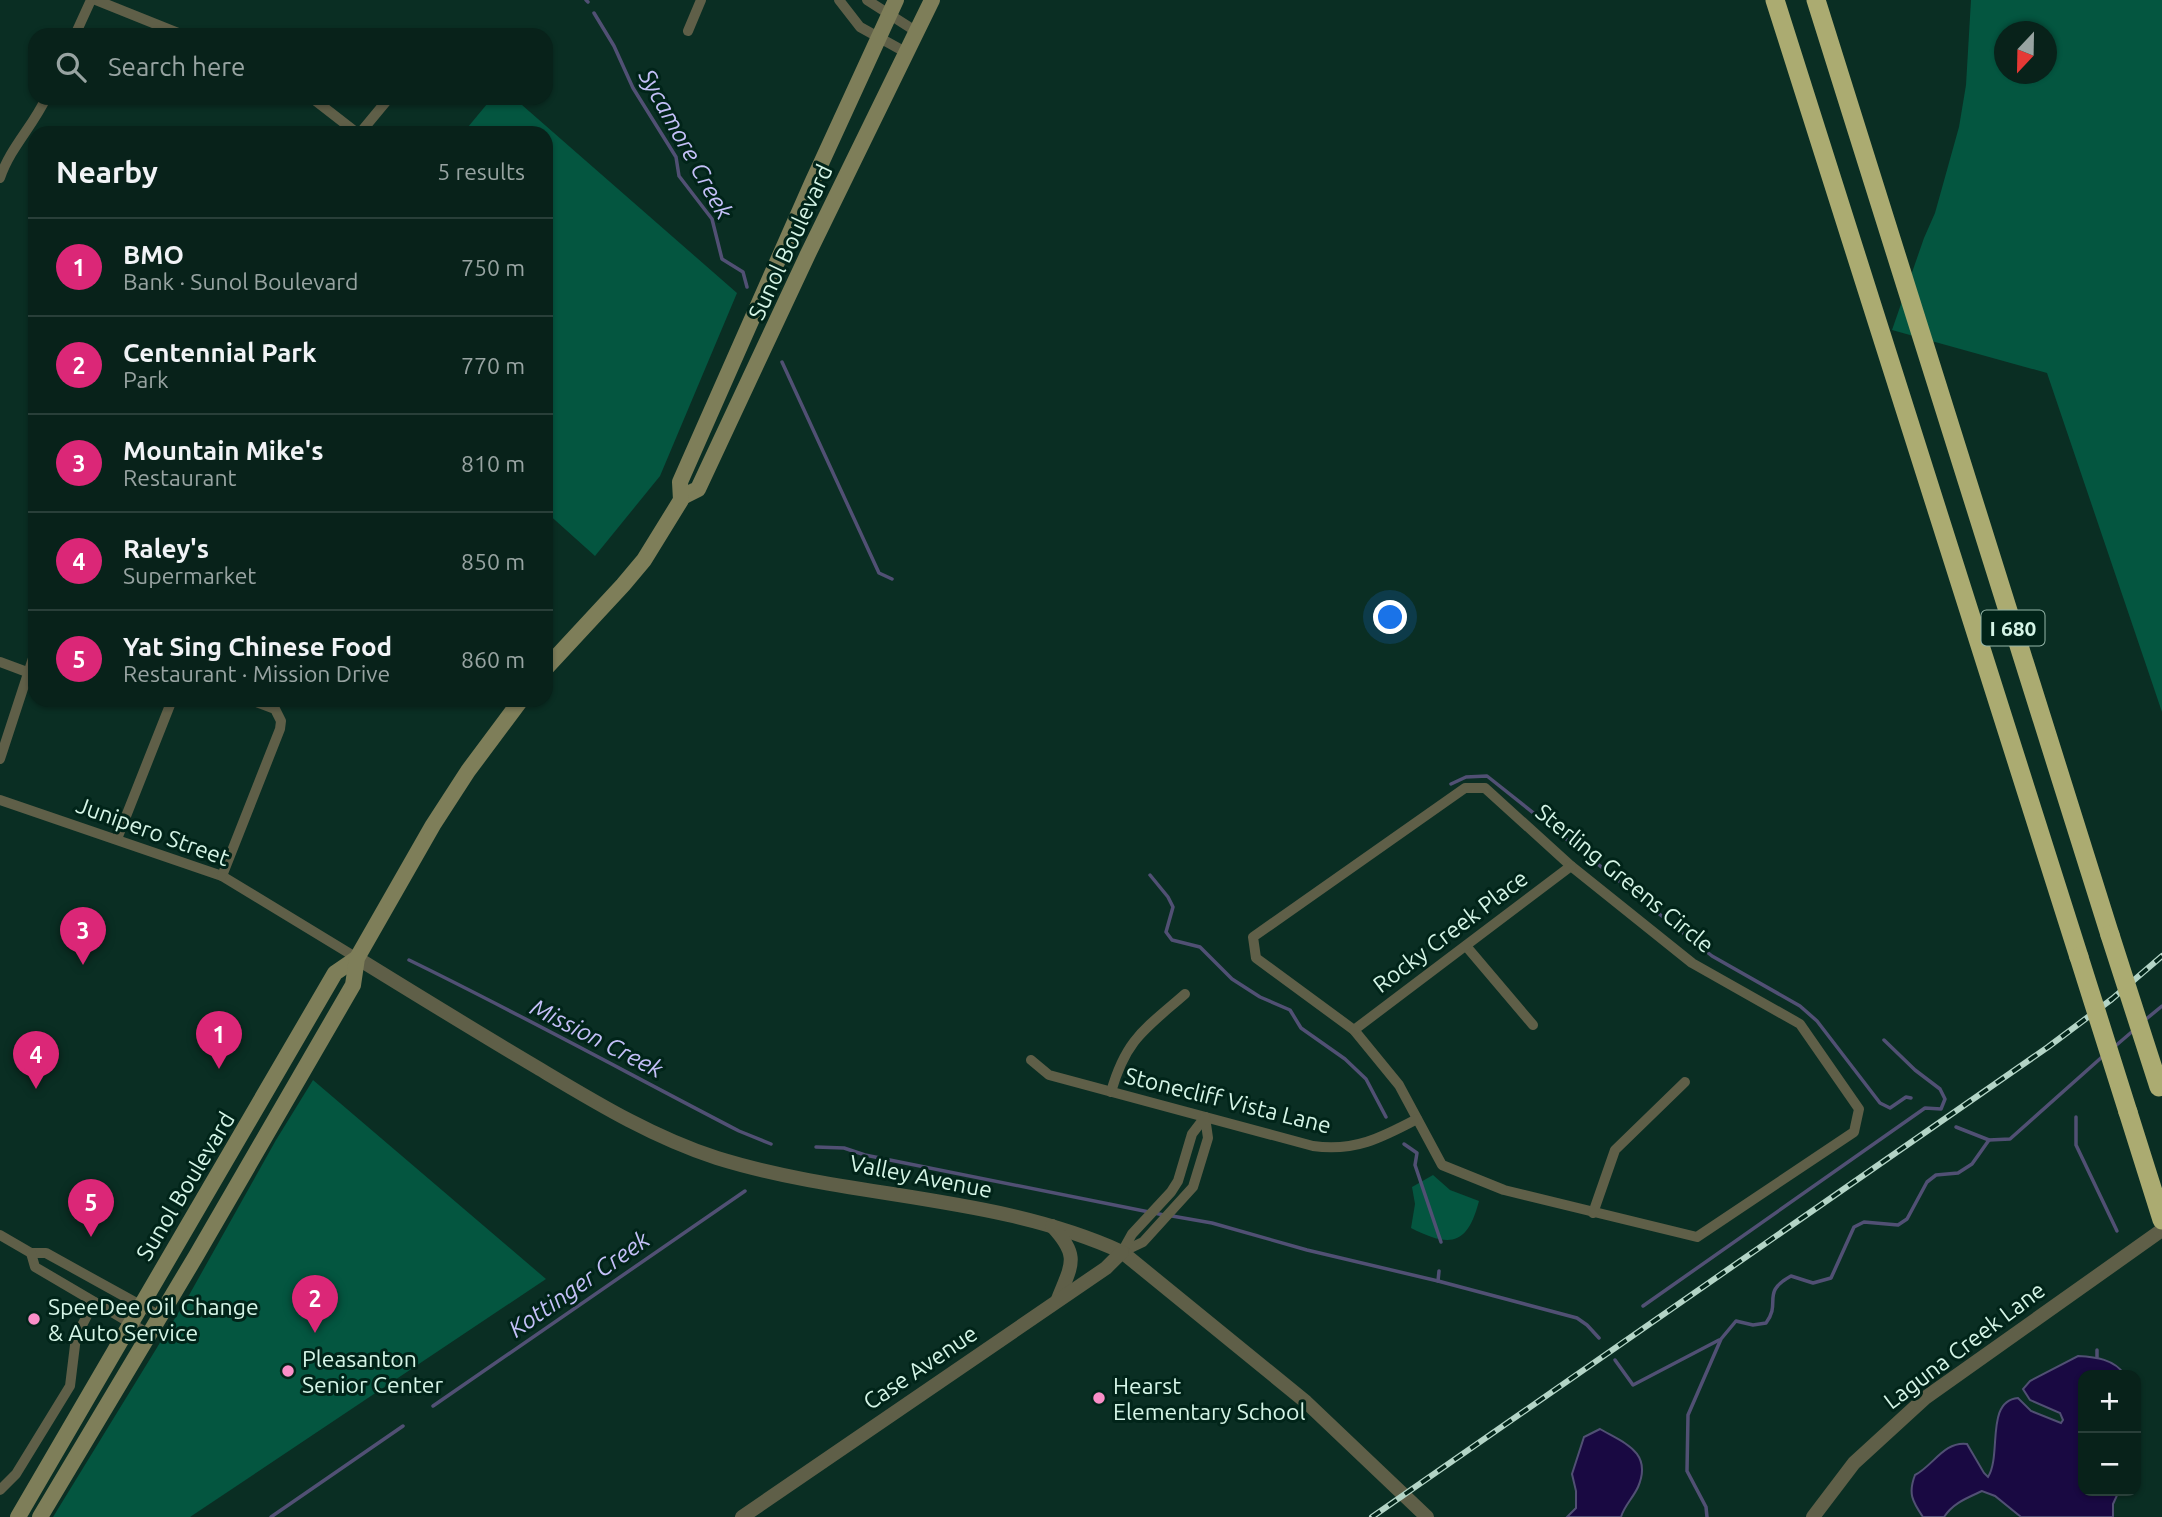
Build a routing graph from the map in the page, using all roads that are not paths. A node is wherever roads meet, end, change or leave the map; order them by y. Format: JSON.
{"nodes":[{"id":1,"x":94,"y":0,"type":"edge"},
{"id":2,"x":702,"y":0,"type":"edge"},
{"id":3,"x":839,"y":0,"type":"edge"},
{"id":4,"x":867,"y":0,"type":"edge"},
{"id":5,"x":932,"y":0,"type":"edge"},
{"id":6,"x":1763,"y":0,"type":"edge"},
{"id":7,"x":1774,"y":0,"type":"edge"},
{"id":8,"x":1818,"y":3,"type":"edge"},
{"id":9,"x":893,"y":7,"type":"edge"},
{"id":10,"x":79,"y":28,"type":"edge"},
{"id":11,"x":165,"y":28,"type":"edge"},
{"id":12,"x":688,"y":31,"type":"dead end"},
{"id":13,"x":917,"y":32,"type":"junction"},
{"id":14,"x":878,"y":37,"type":"junction"},
{"id":15,"x":907,"y":53,"type":"junction"},
{"id":16,"x":43,"y":105,"type":"edge"},
{"id":17,"x":321,"y":105,"type":"edge"},
{"id":18,"x":383,"y":105,"type":"edge"},
{"id":19,"x":1813,"y":119,"type":"junction"},
{"id":20,"x":31,"y":126,"type":"edge"},
{"id":21,"x":349,"y":126,"type":"edge"},
{"id":22,"x":364,"y":126,"type":"edge"},
{"id":23,"x":28,"y":130,"type":"edge"},
{"id":24,"x":0,"y":178,"type":"edge"},
{"id":25,"x":744,"y":338,"type":"junction"},
{"id":26,"x":723,"y":434,"type":"junction"},
{"id":27,"x":682,"y":497,"type":"junction"},
{"id":28,"x":553,"y":660,"type":"edge"},
{"id":29,"x":0,"y":662,"type":"edge"},
{"id":30,"x":27,"y":672,"type":"joint"},
{"id":31,"x":169,"y":707,"type":"edge"},
{"id":32,"x":270,"y":707,"type":"edge"},
{"id":33,"x":516,"y":707,"type":"edge"},
{"id":34,"x":0,"y":759,"type":"edge"},
{"id":35,"x":0,"y":800,"type":"edge"},
{"id":36,"x":117,"y":839,"type":"junction"},
{"id":37,"x":1572,"y":866,"type":"junction"},
{"id":38,"x":222,"y":876,"type":"junction"},
{"id":39,"x":1466,"y":946,"type":"junction"},
{"id":40,"x":357,"y":958,"type":"junction"},
{"id":41,"x":1185,"y":994,"type":"dead end"},
{"id":42,"x":1533,"y":1025,"type":"dead end"},
{"id":43,"x":1354,"y":1030,"type":"junction"},
{"id":44,"x":1031,"y":1060,"type":"dead end"},
{"id":45,"x":1685,"y":1082,"type":"dead end"},
{"id":46,"x":1111,"y":1092,"type":"junction"},
{"id":47,"x":2160,"y":1093,"type":"edge"},
{"id":48,"x":1205,"y":1117,"type":"junction"},
{"id":49,"x":1417,"y":1119,"type":"junction"},
{"id":50,"x":1593,"y":1213,"type":"junction"},
{"id":51,"x":2162,"y":1220,"type":"edge"},
{"id":52,"x":1051,"y":1225,"type":"junction"},
{"id":53,"x":2162,"y":1230,"type":"edge"},
{"id":54,"x":0,"y":1235,"type":"edge"},
{"id":55,"x":1122,"y":1252,"type":"junction"},
{"id":56,"x":31,"y":1253,"type":"junction"},
{"id":57,"x":1058,"y":1299,"type":"junction"},
{"id":58,"x":94,"y":1302,"type":"junction"},
{"id":59,"x":141,"y":1305,"type":"junction"},
{"id":60,"x":160,"y":1316,"type":"junction"},
{"id":61,"x":131,"y":1323,"type":"junction"},
{"id":62,"x":149,"y":1334,"type":"junction"},
{"id":63,"x":0,"y":1490,"type":"edge"},
{"id":64,"x":18,"y":1517,"type":"edge"},
{"id":65,"x":40,"y":1517,"type":"edge"},
{"id":66,"x":741,"y":1517,"type":"edge"},
{"id":67,"x":1427,"y":1517,"type":"edge"},
{"id":68,"x":1813,"y":1517,"type":"edge"}],
"edges":[{"from":1,"to":10,"type":"street"},
{"from":1,"to":11,"type":"street"},
{"from":2,"to":12,"type":"street"},
{"from":3,"to":14,"type":"street"},
{"from":4,"to":9,"type":"street"},
{"from":5,"to":13,"type":"main road","name":"Sunol Boulevard"},
{"from":6,"to":19,"type":"highway"},
{"from":7,"to":19,"type":"highway","number":"I 680"},
{"from":8,"to":47,"type":"highway","number":"I 680","bridge":true},
{"from":9,"to":13,"type":"street"},
{"from":9,"to":14,"type":"main road","name":"Sunol Boulevard"},
{"from":13,"to":15,"type":"main road","name":"Sunol Boulevard"},
{"from":14,"to":15,"type":"street"},
{"from":14,"to":25,"type":"main road","name":"Sunol Boulevard"},
{"from":15,"to":26,"type":"main road","name":"Sunol Boulevard"},
{"from":16,"to":20,"type":"street"},
{"from":17,"to":21,"type":"street"},
{"from":18,"to":22,"type":"street"},
{"from":19,"to":51,"type":"highway","number":"I 680","bridge":true},
{"from":23,"to":24,"type":"street"},
{"from":25,"to":26,"type":"main road"},
{"from":25,"to":27,"type":"main road","name":"Sunol Boulevard"},
{"from":26,"to":27,"type":"main road","name":"Sunol Boulevard"},
{"from":27,"to":28,"type":"main road","name":"Sunol Boulevard"},
{"from":29,"to":30,"type":"street"},
{"from":30,"to":34,"type":"street"},
{"from":31,"to":36,"type":"street"},
{"from":32,"to":38,"type":"street"},
{"from":33,"to":40,"type":"main road","name":"Sunol Boulevard"},
{"from":35,"to":36,"type":"street","name":"Junipero Street"},
{"from":36,"to":38,"type":"street","name":"Junipero Street"},
{"from":37,"to":39,"type":"street","name":"Rocky Creek Place"},
{"from":37,"to":43,"type":"street","name":"Sterling Greens Circle"},
{"from":37,"to":50,"type":"street","name":"Sterling Greens Circle"},
{"from":38,"to":40,"type":"street","name":"Junipero Street"},
{"from":39,"to":42,"type":"street"},
{"from":39,"to":43,"type":"street","name":"Rocky Creek Place"},
{"from":40,"to":52,"type":"street","name":"Valley Avenue"},
{"from":40,"to":59,"type":"main road","name":"Sunol Boulevard"},
{"from":40,"to":60,"type":"main road","name":"Sunol Boulevard"},
{"from":41,"to":46,"type":"street"},
{"from":43,"to":49,"type":"street","name":"Sterling Greens Circle"},
{"from":44,"to":46,"type":"street","name":"Stonecliff Vista Lane"},
{"from":45,"to":50,"type":"street"},
{"from":46,"to":48,"type":"street","name":"Stonecliff Vista Lane"},
{"from":48,"to":49,"type":"street","name":"Stonecliff Vista Lane"},
{"from":48,"to":55,"type":"street","name":"Case Avenue"},
{"from":48,"to":55,"type":"street","name":"Case Avenue"},
{"from":49,"to":50,"type":"street","name":"Sterling Greens Circle"},
{"from":52,"to":55,"type":"street","name":"Valley Avenue"},
{"from":52,"to":57,"type":"street"},
{"from":53,"to":68,"type":"street","name":"Laguna Creek Lane"},
{"from":54,"to":56,"type":"street"},
{"from":55,"to":57,"type":"street","name":"Case Avenue"},
{"from":55,"to":67,"type":"street","name":"Valley Avenue"},
{"from":56,"to":58,"type":"street"},
{"from":56,"to":59,"type":"street"},
{"from":57,"to":66,"type":"street","name":"Case Avenue"},
{"from":58,"to":61,"type":"street"},
{"from":58,"to":63,"type":"street"},
{"from":59,"to":60,"type":"street"},
{"from":59,"to":61,"type":"main road","name":"Sunol Boulevard"},
{"from":60,"to":62,"type":"main road","name":"Sunol Boulevard"},
{"from":61,"to":62,"type":"street"},
{"from":61,"to":64,"type":"main road","name":"Sunol Boulevard"},
{"from":62,"to":65,"type":"main road","name":"Sunol Boulevard"}]}
